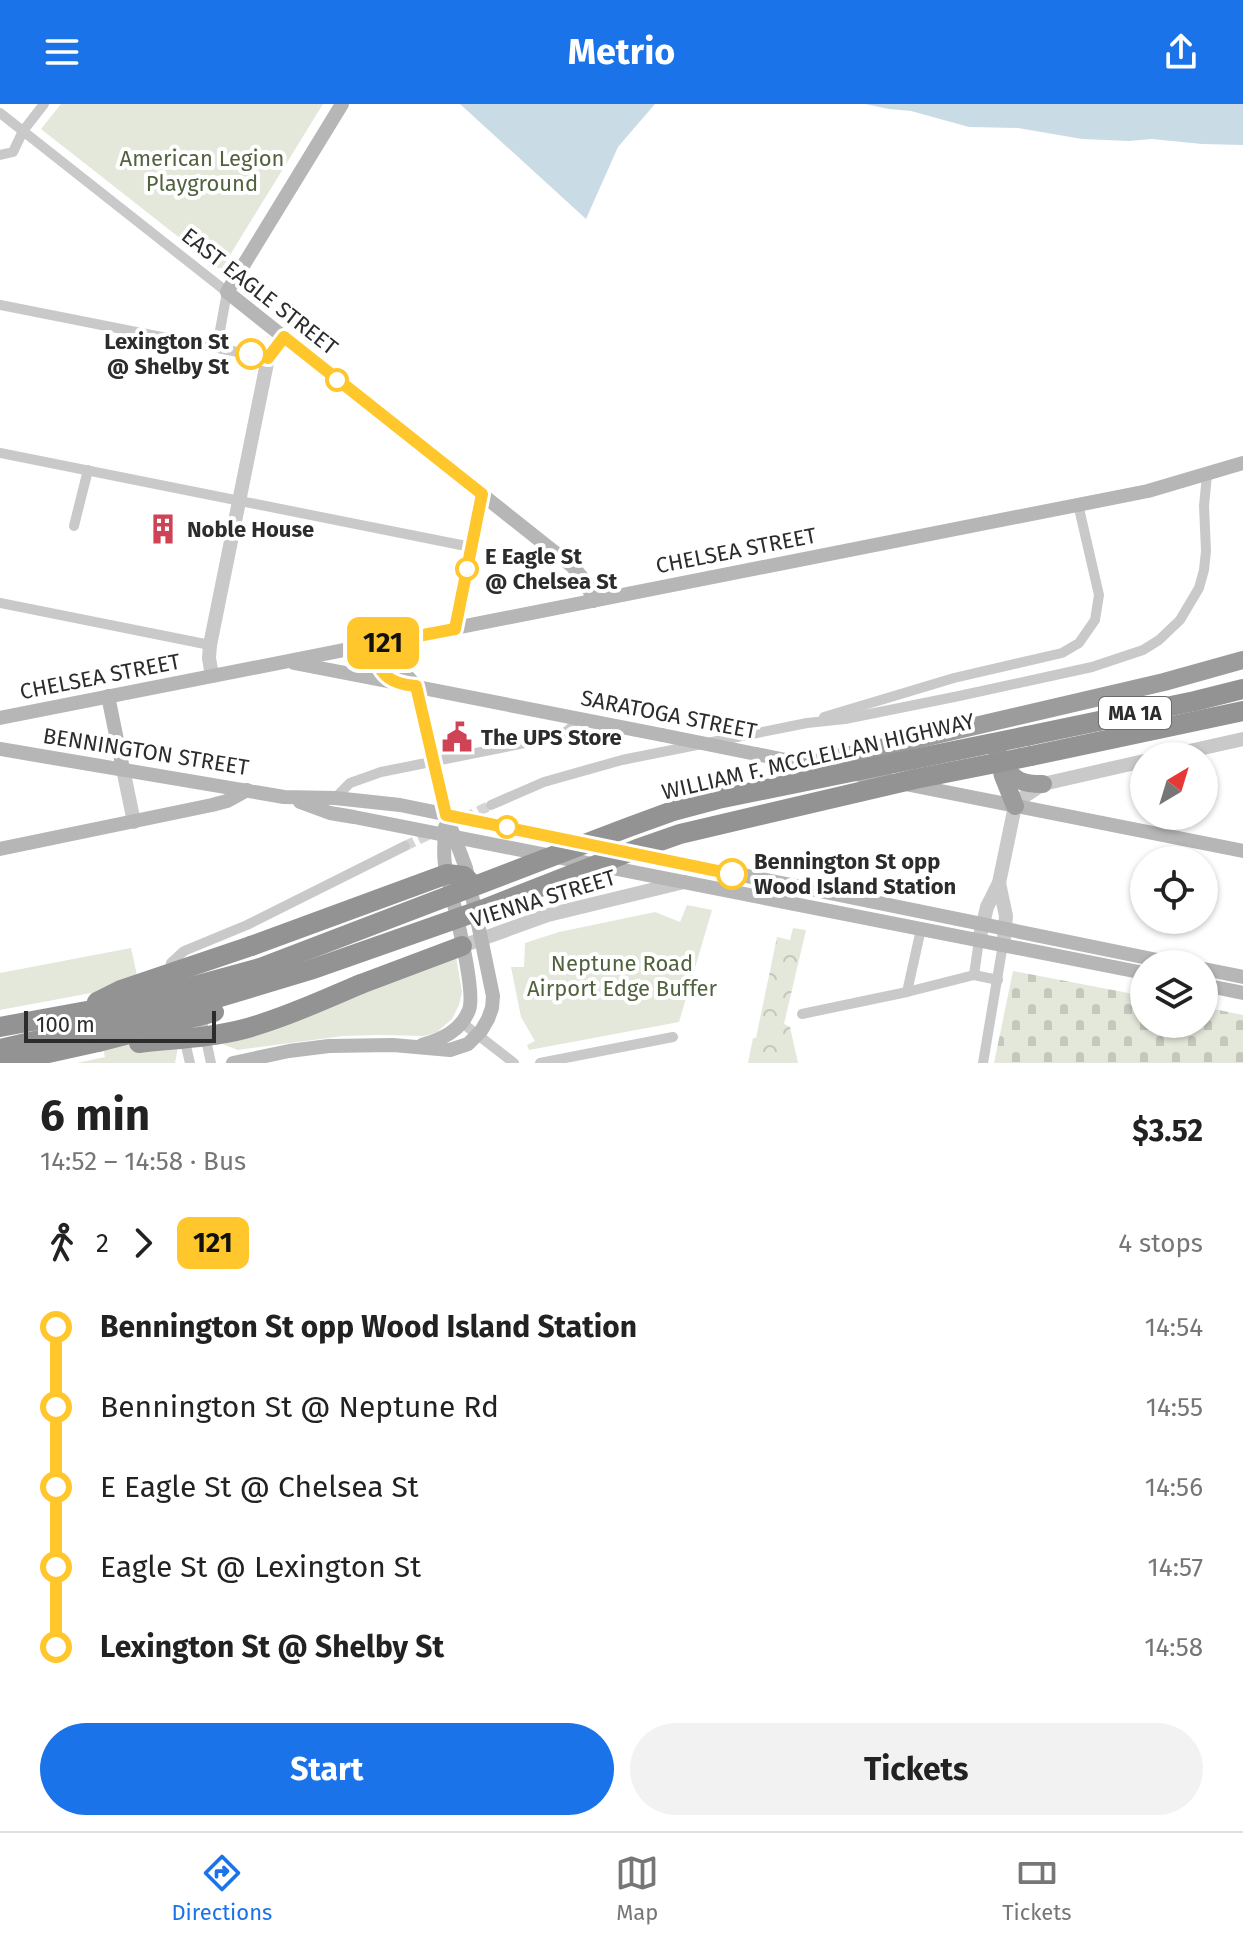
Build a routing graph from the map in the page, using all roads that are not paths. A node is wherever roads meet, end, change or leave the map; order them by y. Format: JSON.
{"nodes":[{"id":1,"x":44,"y":104,"type":"edge"},
{"id":2,"x":342,"y":104,"type":"edge"},
{"id":3,"x":0,"y":113,"type":"edge"},
{"id":4,"x":23,"y":131,"type":"junction"},
{"id":5,"x":0,"y":155,"type":"edge"},
{"id":6,"x":227,"y":292,"type":"junction"},
{"id":7,"x":0,"y":305,"type":"edge"},
{"id":8,"x":284,"y":337,"type":"junction"},
{"id":9,"x":217,"y":347,"type":"junction"},
{"id":10,"x":268,"y":358,"type":"junction"},
{"id":11,"x":0,"y":453,"type":"edge"},
{"id":12,"x":1243,"y":463,"type":"edge"},
{"id":13,"x":88,"y":470,"type":"junction"},
{"id":14,"x":1207,"y":475,"type":"junction"},
{"id":15,"x":482,"y":494,"type":"junction"},
{"id":16,"x":239,"y":500,"type":"junction"},
{"id":17,"x":1078,"y":504,"type":"junction"},
{"id":18,"x":74,"y":526,"type":"dead end"},
{"id":19,"x":471,"y":547,"type":"junction"},
{"id":20,"x":593,"y":601,"type":"junction"},
{"id":21,"x":0,"y":603,"type":"edge"},
{"id":22,"x":455,"y":629,"type":"junction"},
{"id":23,"x":393,"y":641,"type":"junction"},
{"id":24,"x":210,"y":645,"type":"junction"},
{"id":25,"x":370,"y":645,"type":"junction"},
{"id":26,"x":1243,"y":660,"type":"edge"},
{"id":27,"x":286,"y":661,"type":"junction"},
{"id":28,"x":212,"y":676,"type":"junction"},
{"id":29,"x":392,"y":682,"type":"junction"},
{"id":30,"x":416,"y":686,"type":"junction"},
{"id":31,"x":1243,"y":689,"type":"edge"},
{"id":32,"x":108,"y":696,"type":"junction"},
{"id":33,"x":1243,"y":711,"type":"edge"},
{"id":34,"x":1022,"y":715,"type":"junction"},
{"id":35,"x":0,"y":718,"type":"edge"},
{"id":36,"x":576,"y":718,"type":"junction"},
{"id":37,"x":807,"y":723,"type":"junction"},
{"id":38,"x":1243,"y":739,"type":"edge"},
{"id":39,"x":1218,"y":745,"type":"edge"},
{"id":40,"x":1029,"y":746,"type":"junction"},
{"id":41,"x":0,"y":749,"type":"edge"},
{"id":42,"x":998,"y":756,"type":"junction"},
{"id":43,"x":433,"y":761,"type":"junction"},
{"id":44,"x":1130,"y":764,"type":"edge"},
{"id":45,"x":807,"y":765,"type":"junction"},
{"id":46,"x":123,"y":769,"type":"junction"},
{"id":47,"x":1043,"y":784,"type":"junction"},
{"id":48,"x":247,"y":790,"type":"junction"},
{"id":49,"x":284,"y":797,"type":"junction"},
{"id":50,"x":335,"y":798,"type":"junction"},
{"id":51,"x":491,"y":805,"type":"tunnel mouth"},
{"id":52,"x":1015,"y":806,"type":"junction"},
{"id":53,"x":446,"y":815,"type":"junction"},
{"id":54,"x":134,"y":822,"type":"junction"},
{"id":55,"x":450,"y":836,"type":"junction"},
{"id":56,"x":405,"y":846,"type":"tunnel mouth"},
{"id":57,"x":0,"y":849,"type":"edge"},
{"id":58,"x":1243,"y":851,"type":"edge"},
{"id":59,"x":447,"y":874,"type":"junction"},
{"id":60,"x":469,"y":881,"type":"junction"},
{"id":61,"x":684,"y":882,"type":"junction"},
{"id":62,"x":999,"y":883,"type":"junction"},
{"id":63,"x":417,"y":884,"type":"junction"},
{"id":64,"x":884,"y":904,"type":"junction"},
{"id":65,"x":881,"y":921,"type":"junction"},
{"id":66,"x":982,"y":924,"type":"junction"},
{"id":67,"x":921,"y":929,"type":"junction"},
{"id":68,"x":230,"y":933,"type":"junction"},
{"id":69,"x":1004,"y":937,"type":"junction"},
{"id":70,"x":481,"y":938,"type":"junction"},
{"id":71,"x":979,"y":940,"type":"junction"},
{"id":72,"x":462,"y":946,"type":"junction"},
{"id":73,"x":440,"y":954,"type":"junction"},
{"id":74,"x":1130,"y":957,"type":"edge"},
{"id":75,"x":1130,"y":969,"type":"edge"},
{"id":76,"x":1218,"y":972,"type":"edge"},
{"id":77,"x":974,"y":975,"type":"junction"},
{"id":78,"x":1243,"y":977,"type":"edge"},
{"id":79,"x":998,"y":980,"type":"junction"},
{"id":80,"x":1218,"y":988,"type":"edge"},
{"id":81,"x":907,"y":992,"type":"junction"},
{"id":82,"x":1243,"y":993,"type":"edge"},
{"id":83,"x":802,"y":1014,"type":"dead end"},
{"id":84,"x":461,"y":1022,"type":"junction"},
{"id":85,"x":0,"y":1027,"type":"edge"},
{"id":86,"x":90,"y":1027,"type":"junction"},
{"id":87,"x":477,"y":1035,"type":"junction"},
{"id":88,"x":673,"y":1037,"type":"dead end"},
{"id":89,"x":414,"y":1046,"type":"junction"},
{"id":90,"x":0,"y":1049,"type":"edge"},
{"id":91,"x":3,"y":1063,"type":"edge"},
{"id":92,"x":190,"y":1063,"type":"edge"},
{"id":93,"x":211,"y":1063,"type":"edge"},
{"id":94,"x":233,"y":1063,"type":"edge"},
{"id":95,"x":514,"y":1063,"type":"edge"},
{"id":96,"x":540,"y":1063,"type":"edge"},
{"id":97,"x":983,"y":1063,"type":"edge"}],
"edges":[{"from":1,"to":4,"type":"street"},
{"from":2,"to":6,"type":"main road"},
{"from":3,"to":4,"type":"street","name":"EAST EAGLE STREET"},
{"from":4,"to":5,"type":"street"},
{"from":4,"to":6,"type":"street","name":"EAST EAGLE STREET"},
{"from":6,"to":8,"type":"main road","name":"EAST EAGLE STREET"},
{"from":6,"to":9,"type":"street"},
{"from":7,"to":9,"type":"street"},
{"from":8,"to":10,"type":"street"},
{"from":8,"to":15,"type":"main road","name":"EAST EAGLE STREET"},
{"from":9,"to":10,"type":"street"},
{"from":10,"to":16,"type":"street"},
{"from":11,"to":13,"type":"street"},
{"from":12,"to":14,"type":"main road","name":"CHELSEA STREET"},
{"from":13,"to":16,"type":"street"},
{"from":13,"to":18,"type":"street"},
{"from":14,"to":17,"type":"main road","name":"CHELSEA STREET"},
{"from":14,"to":37,"type":"street"},
{"from":15,"to":19,"type":"street"},
{"from":15,"to":20,"type":"main road","name":"EAST EAGLE STREET"},
{"from":16,"to":19,"type":"street"},
{"from":16,"to":24,"type":"street"},
{"from":17,"to":20,"type":"main road","name":"CHELSEA STREET"},
{"from":17,"to":37,"type":"street"},
{"from":19,"to":22,"type":"street"},
{"from":20,"to":22,"type":"main road","name":"CHELSEA STREET"},
{"from":21,"to":24,"type":"street"},
{"from":22,"to":23,"type":"main road","name":"CHELSEA STREET"},
{"from":23,"to":25,"type":"main road","name":"CHELSEA STREET"},
{"from":23,"to":30,"type":"main road"},
{"from":24,"to":28,"type":"street"},
{"from":25,"to":27,"type":"main road","name":"CHELSEA STREET"},
{"from":25,"to":29,"type":"main road"},
{"from":26,"to":34,"type":"highway"},
{"from":27,"to":28,"type":"main road","name":"CHELSEA STREET"},
{"from":27,"to":29,"type":"main road","name":"SARATOGA STREET"},
{"from":28,"to":32,"type":"main road","name":"CHELSEA STREET"},
{"from":29,"to":30,"type":"main road","name":"SARATOGA STREET"},
{"from":30,"to":36,"type":"main road","name":"SARATOGA STREET"},
{"from":30,"to":43,"type":"main road"},
{"from":31,"to":40,"type":"highway","name":"WILLIAM F. MCCLELLAN HIGHWAY","number":"MA 1A"},
{"from":32,"to":35,"type":"main road","name":"CHELSEA STREET"},
{"from":32,"to":46,"type":"main road"},
{"from":33,"to":40,"type":"highway","name":"WILLIAM F. MCCLELLAN HIGHWAY","number":"MA 1A"},
{"from":34,"to":42,"type":"highway"},
{"from":34,"to":45,"type":"highway"},
{"from":36,"to":43,"type":"street"},
{"from":36,"to":45,"type":"main road","name":"SARATOGA STREET","bridge":true},
{"from":37,"to":51,"type":"street"},
{"from":38,"to":39,"type":"street"},
{"from":40,"to":86,"type":"highway","name":"WILLIAM F. MCCLELLAN HIGHWAY","number":"MA 1A","bridge":true},
{"from":40,"to":86,"type":"highway","name":"WILLIAM F. MCCLELLAN HIGHWAY","number":"MA 1A","bridge":true},
{"from":41,"to":46,"type":"main road","name":"BENNINGTON STREET"},
{"from":42,"to":47,"type":"highway"},
{"from":42,"to":52,"type":"highway"},
{"from":43,"to":50,"type":"street"},
{"from":43,"to":53,"type":"main road"},
{"from":44,"to":47,"type":"street"},
{"from":45,"to":52,"type":"main road","name":"SARATOGA STREET"},
{"from":46,"to":48,"type":"main road","name":"BENNINGTON STREET"},
{"from":46,"to":54,"type":"street"},
{"from":47,"to":52,"type":"street"},
{"from":48,"to":49,"type":"main road","name":"BENNINGTON STREET"},
{"from":48,"to":54,"type":"main road"},
{"from":49,"to":50,"type":"main road","name":"BENNINGTON STREET"},
{"from":49,"to":55,"type":"main road","name":"BENNINGTON STREET"},
{"from":50,"to":53,"type":"main road","name":"BENNINGTON STREET"},
{"from":52,"to":58,"type":"main road","name":"SARATOGA STREET"},
{"from":52,"to":62,"type":"street"},
{"from":53,"to":55,"type":"main road"},
{"from":53,"to":64,"type":"main road","name":"BENNINGTON STREET"},
{"from":54,"to":57,"type":"main road"},
{"from":55,"to":59,"type":"main road"},
{"from":55,"to":60,"type":"main road"},
{"from":55,"to":61,"type":"main road","name":"BENNINGTON STREET"},
{"from":56,"to":68,"type":"street"},
{"from":59,"to":60,"type":"highway"},
{"from":59,"to":63,"type":"highway"},
{"from":59,"to":72,"type":"main road"},
{"from":60,"to":70,"type":"main road"},
{"from":61,"to":65,"type":"main road","name":"BENNINGTON STREET"},
{"from":61,"to":70,"type":"street","name":"VIENNA STREET"},
{"from":62,"to":66,"type":"street"},
{"from":62,"to":69,"type":"street"},
{"from":63,"to":73,"type":"highway"},
{"from":63,"to":86,"type":"highway","bridge":true},
{"from":64,"to":65,"type":"main road"},
{"from":64,"to":66,"type":"main road","name":"BENNINGTON STREET"},
{"from":65,"to":67,"type":"main road","name":"BENNINGTON STREET"},
{"from":66,"to":69,"type":"main road","name":"BENNINGTON STREET"},
{"from":66,"to":71,"type":"street"},
{"from":67,"to":71,"type":"main road","name":"BENNINGTON STREET"},
{"from":67,"to":81,"type":"street"},
{"from":68,"to":92,"type":"street"},
{"from":68,"to":93,"type":"street"},
{"from":69,"to":71,"type":"main road","name":"BENNINGTON STREET"},
{"from":69,"to":74,"type":"main road","name":"BENNINGTON STREET"},
{"from":69,"to":75,"type":"main road","name":"BENNINGTON STREET"},
{"from":69,"to":79,"type":"street"},
{"from":70,"to":72,"type":"street","name":"VIENNA STREET"},
{"from":70,"to":87,"type":"main road"},
{"from":71,"to":77,"type":"street"},
{"from":72,"to":73,"type":"highway"},
{"from":72,"to":84,"type":"main road"},
{"from":73,"to":86,"type":"highway","bridge":true},
{"from":76,"to":78,"type":"main road"},
{"from":77,"to":79,"type":"street"},
{"from":77,"to":81,"type":"street"},
{"from":79,"to":97,"type":"street"},
{"from":80,"to":82,"type":"main road"},
{"from":81,"to":83,"type":"street"},
{"from":84,"to":87,"type":"street"},
{"from":84,"to":89,"type":"main road"},
{"from":85,"to":86,"type":"highway","name":"WILLIAM F. MCCLELLAN HIGHWAY","number":"MA 1A"},
{"from":86,"to":90,"type":"highway","name":"WILLIAM F. MCCLELLAN HIGHWAY","number":"MA 1A"},
{"from":86,"to":91,"type":"highway"},
{"from":87,"to":89,"type":"main road"},
{"from":87,"to":95,"type":"street"},
{"from":88,"to":96,"type":"street"},
{"from":89,"to":94,"type":"main road"}]}
